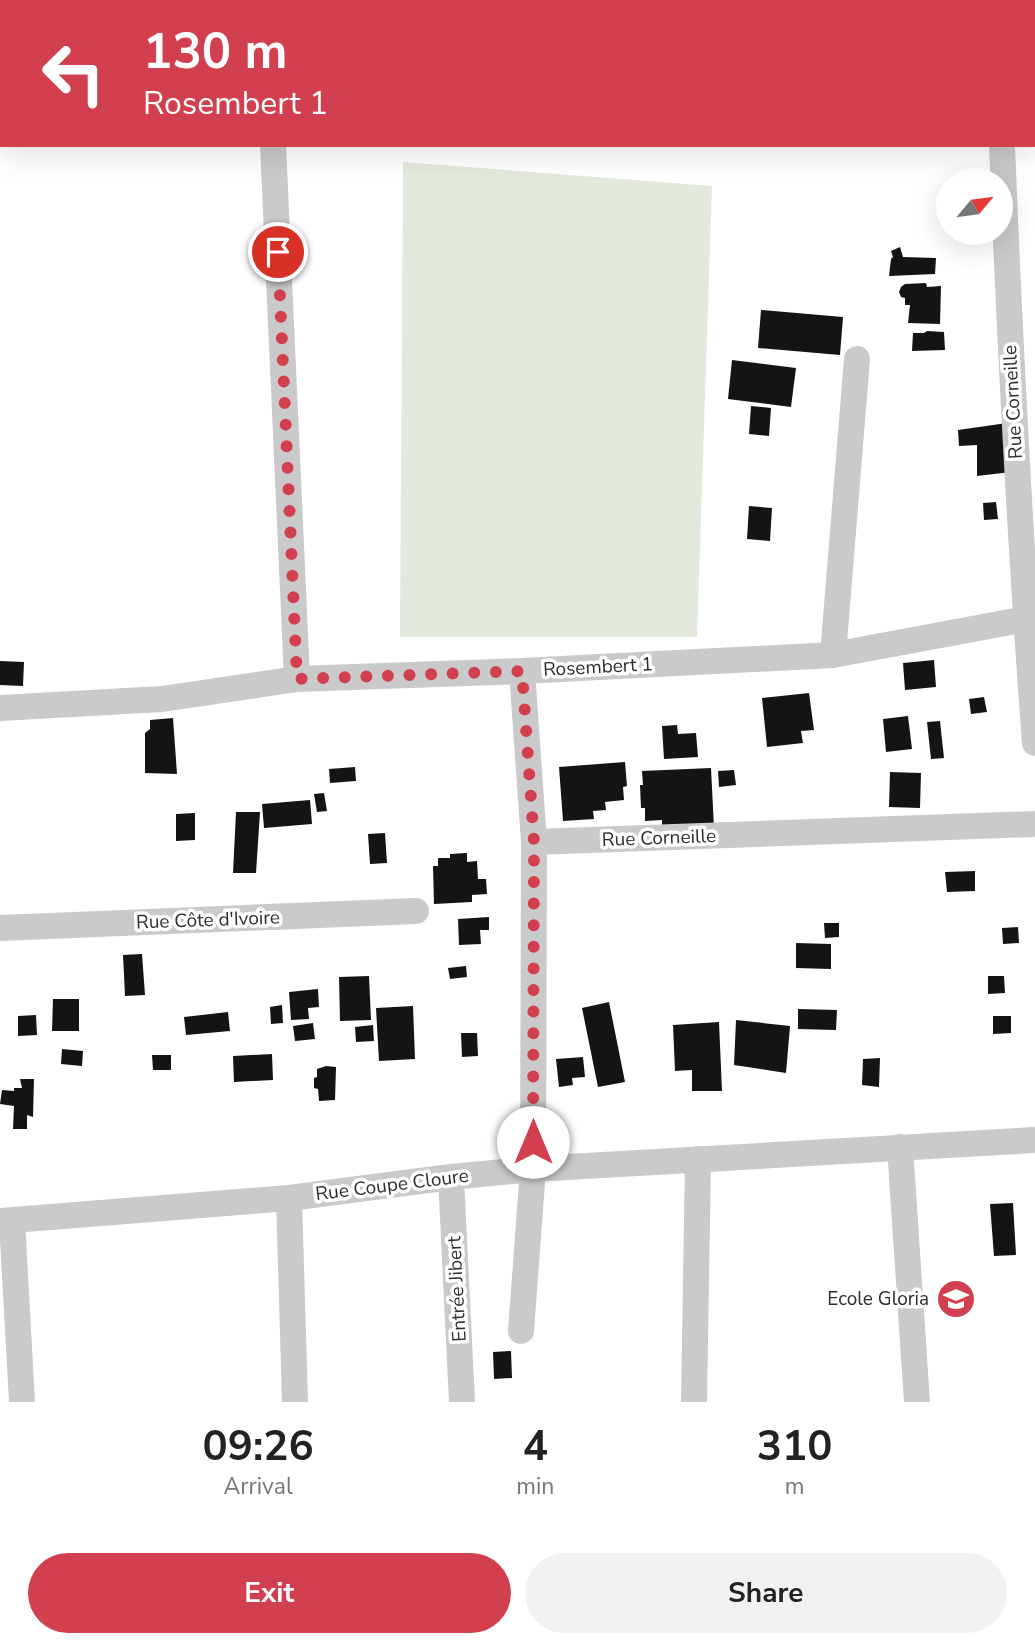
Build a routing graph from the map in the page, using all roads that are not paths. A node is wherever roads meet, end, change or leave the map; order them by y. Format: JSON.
{"nodes":[{"id":1,"x":273,"y":147,"type":"edge"},
{"id":2,"x":1002,"y":147,"type":"edge"},
{"id":3,"x":857,"y":359,"type":"dead end"},
{"id":4,"x":1026,"y":619,"type":"junction"},
{"id":5,"x":833,"y":655,"type":"junction"},
{"id":6,"x":522,"y":671,"type":"junction"},
{"id":7,"x":297,"y":679,"type":"junction"},
{"id":8,"x":0,"y":708,"type":"edge"},
{"id":9,"x":1035,"y":743,"type":"edge"},
{"id":10,"x":1035,"y":824,"type":"edge"},
{"id":11,"x":534,"y":842,"type":"junction"},
{"id":12,"x":416,"y":911,"type":"dead end"},
{"id":13,"x":0,"y":928,"type":"edge"},
{"id":14,"x":1035,"y":1140,"type":"edge"},
{"id":15,"x":900,"y":1147,"type":"junction"},
{"id":16,"x":698,"y":1159,"type":"junction"},
{"id":17,"x":533,"y":1169,"type":"junction"},
{"id":18,"x":451,"y":1177,"type":"junction"},
{"id":19,"x":289,"y":1198,"type":"junction"},
{"id":20,"x":6,"y":1221,"type":"edge"},
{"id":21,"x":521,"y":1331,"type":"dead end"},
{"id":22,"x":22,"y":1402,"type":"edge"},
{"id":23,"x":295,"y":1402,"type":"edge"},
{"id":24,"x":462,"y":1402,"type":"edge"},
{"id":25,"x":694,"y":1402,"type":"edge"},
{"id":26,"x":917,"y":1402,"type":"edge"}],
"edges":[{"from":1,"to":7,"type":"street"},
{"from":2,"to":4,"type":"street","name":"Rue Corneille"},
{"from":3,"to":5,"type":"street"},
{"from":4,"to":5,"type":"street","name":"Rosembert 1"},
{"from":4,"to":9,"type":"street","name":"Rue Corneille"},
{"from":5,"to":6,"type":"street","name":"Rosembert 1"},
{"from":6,"to":7,"type":"street","name":"Rosembert 1"},
{"from":6,"to":11,"type":"street"},
{"from":7,"to":8,"type":"street","name":"Rosembert 1"},
{"from":10,"to":11,"type":"street","name":"Rue Corneille"},
{"from":11,"to":17,"type":"street"},
{"from":12,"to":13,"type":"street","name":"Rue Côte d'Ivoire"},
{"from":14,"to":15,"type":"street","name":"Rue Coupe Cloure"},
{"from":15,"to":16,"type":"street","name":"Rue Coupe Cloure"},
{"from":15,"to":26,"type":"street"},
{"from":16,"to":17,"type":"street","name":"Rue Coupe Cloure"},
{"from":16,"to":25,"type":"street"},
{"from":17,"to":18,"type":"street","name":"Rue Coupe Cloure"},
{"from":17,"to":21,"type":"street"},
{"from":18,"to":19,"type":"street","name":"Rue Coupe Cloure"},
{"from":18,"to":24,"type":"street","name":"Entrée Jibert"},
{"from":19,"to":20,"type":"street","name":"Rue Coupe Cloure"},
{"from":19,"to":23,"type":"street"},
{"from":20,"to":22,"type":"street"}]}
